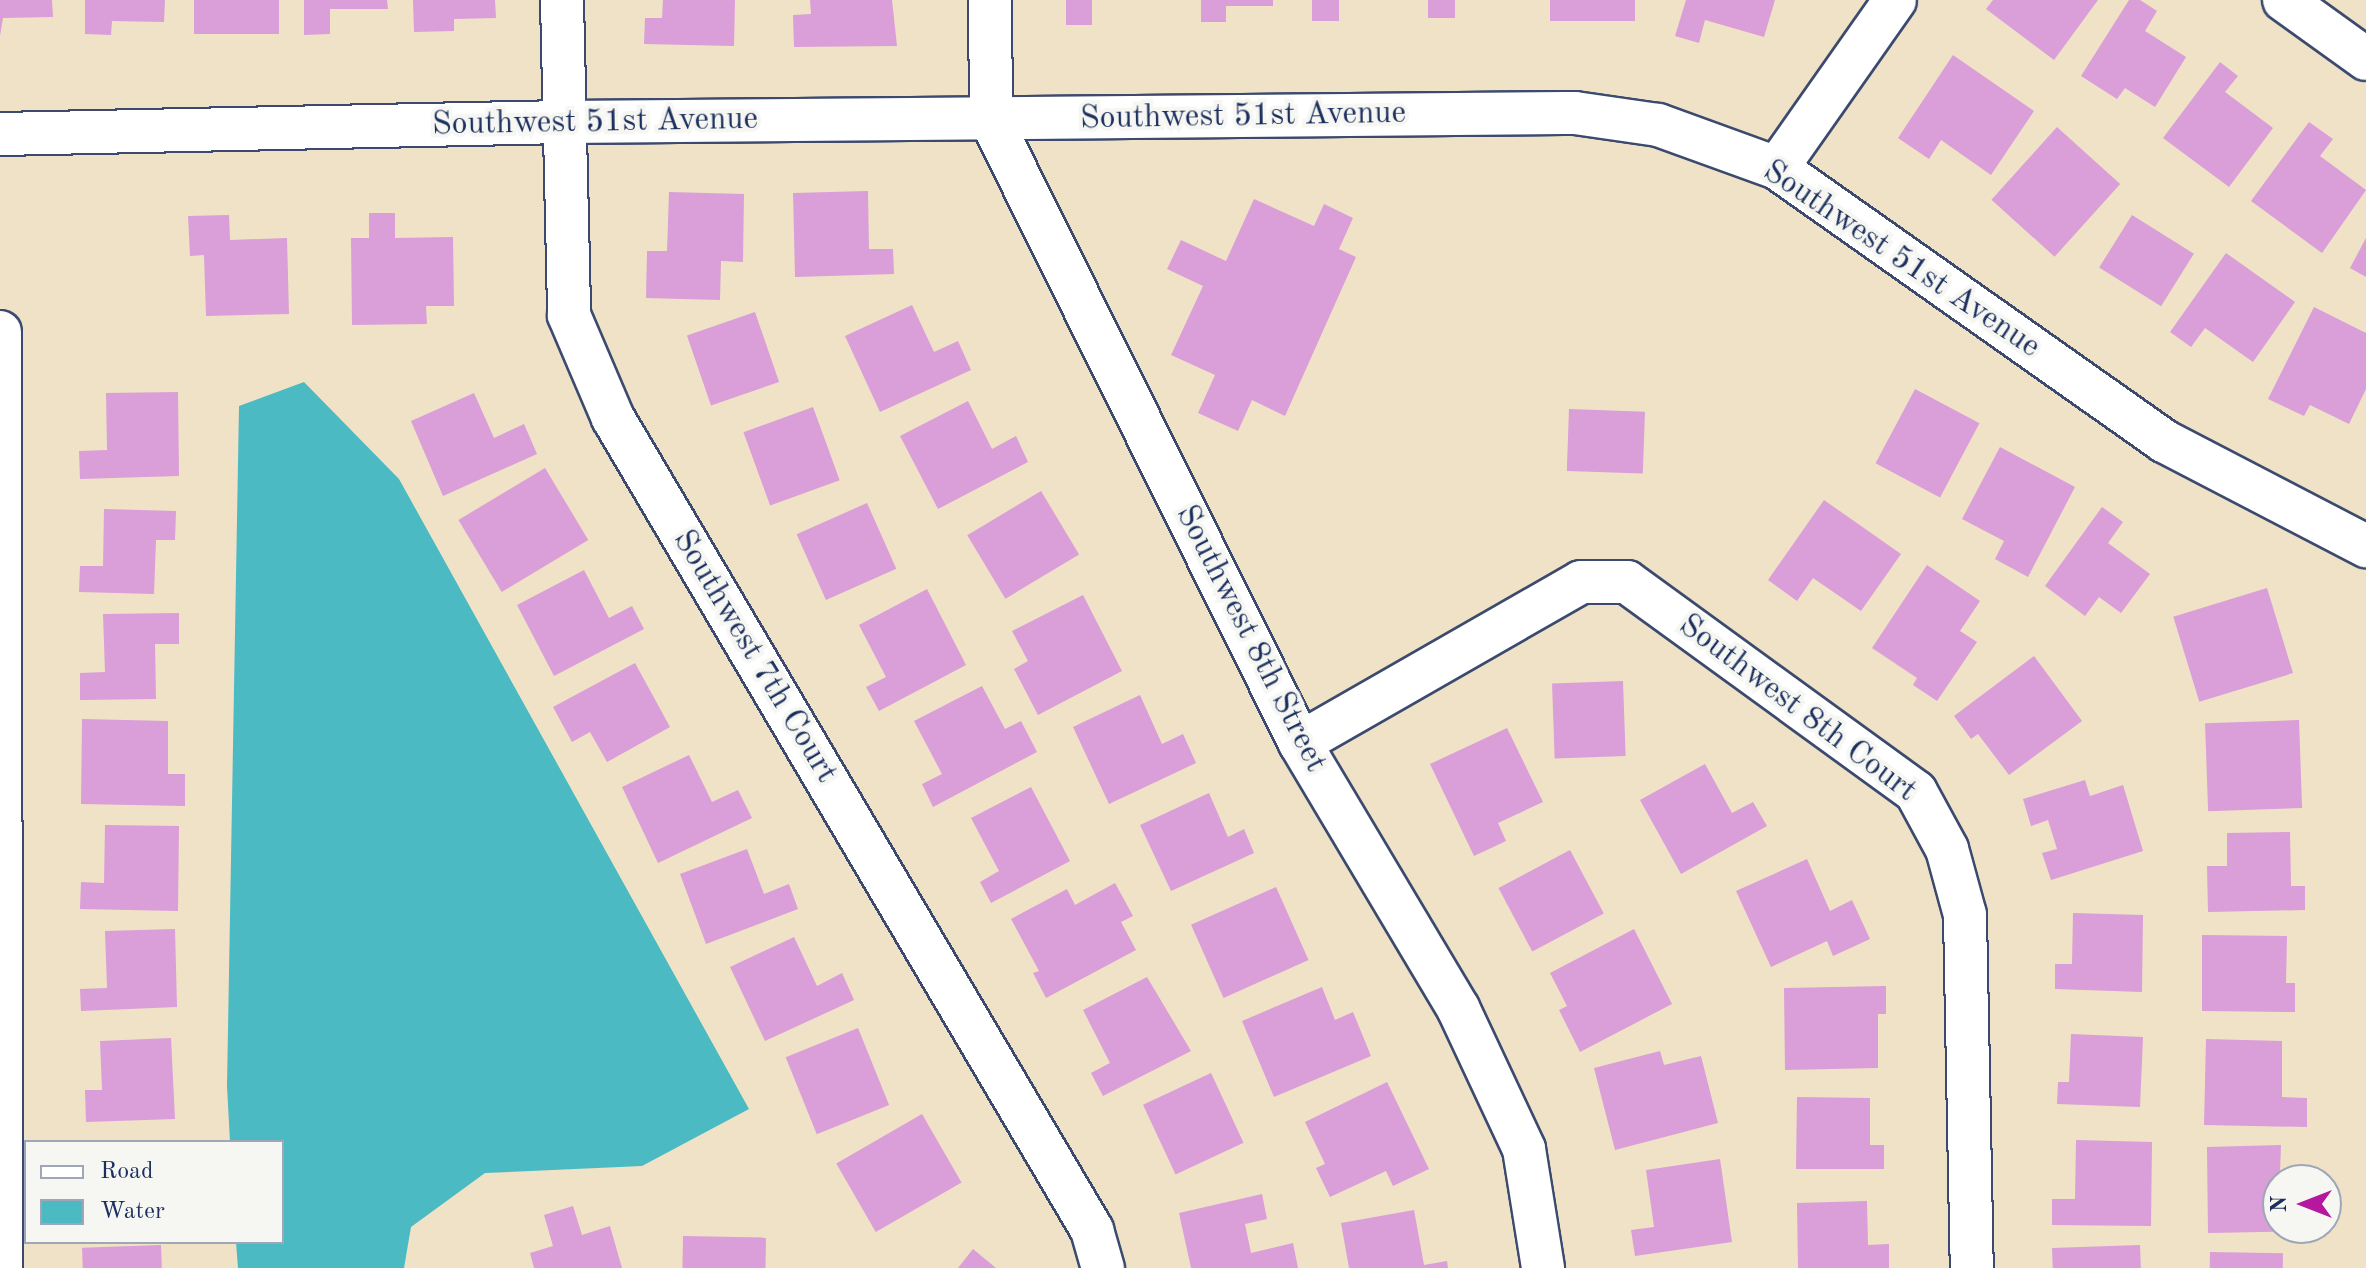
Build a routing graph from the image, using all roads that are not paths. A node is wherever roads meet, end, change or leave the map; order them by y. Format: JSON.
{"nodes":[{"id":1,"x":562,"y":0,"type":"edge"},
{"id":2,"x":990,"y":0,"type":"edge"},
{"id":3,"x":1895,"y":0,"type":"edge"},
{"id":4,"x":2284,"y":0,"type":"edge"},
{"id":5,"x":2366,"y":59,"type":"edge"},
{"id":6,"x":991,"y":120,"type":"junction"},
{"id":7,"x":564,"y":122,"type":"junction"},
{"id":8,"x":0,"y":134,"type":"edge"},
{"id":9,"x":1777,"y":168,"type":"junction"},
{"id":10,"x":0,"y":332,"type":"edge"},
{"id":11,"x":2366,"y":546,"type":"edge"},
{"id":12,"x":1300,"y":743,"type":"junction"},
{"id":13,"x":1,"y":1268,"type":"edge"},
{"id":14,"x":1103,"y":1268,"type":"edge"},
{"id":15,"x":1543,"y":1268,"type":"edge"},
{"id":16,"x":1972,"y":1268,"type":"edge"}],
"edges":[{"from":1,"to":7,"type":"street","name":"Southwest 7th Court"},
{"from":2,"to":6,"type":"street","name":"Southwest 8th Street"},
{"from":3,"to":9,"type":"street"},
{"from":4,"to":5,"type":"street"},
{"from":6,"to":7,"type":"street","name":"Southwest 51st Avenue"},
{"from":6,"to":9,"type":"street","name":"Southwest 51st Avenue"},
{"from":6,"to":12,"type":"street","name":"Southwest 8th Street"},
{"from":7,"to":8,"type":"street","name":"Southwest 51st Avenue"},
{"from":7,"to":14,"type":"street","name":"Southwest 7th Court"},
{"from":9,"to":11,"type":"street","name":"Southwest 51st Avenue"},
{"from":10,"to":13,"type":"street"},
{"from":12,"to":15,"type":"street","name":"Southwest 8th Street"},
{"from":12,"to":16,"type":"street","name":"Southwest 8th Court"}]}
